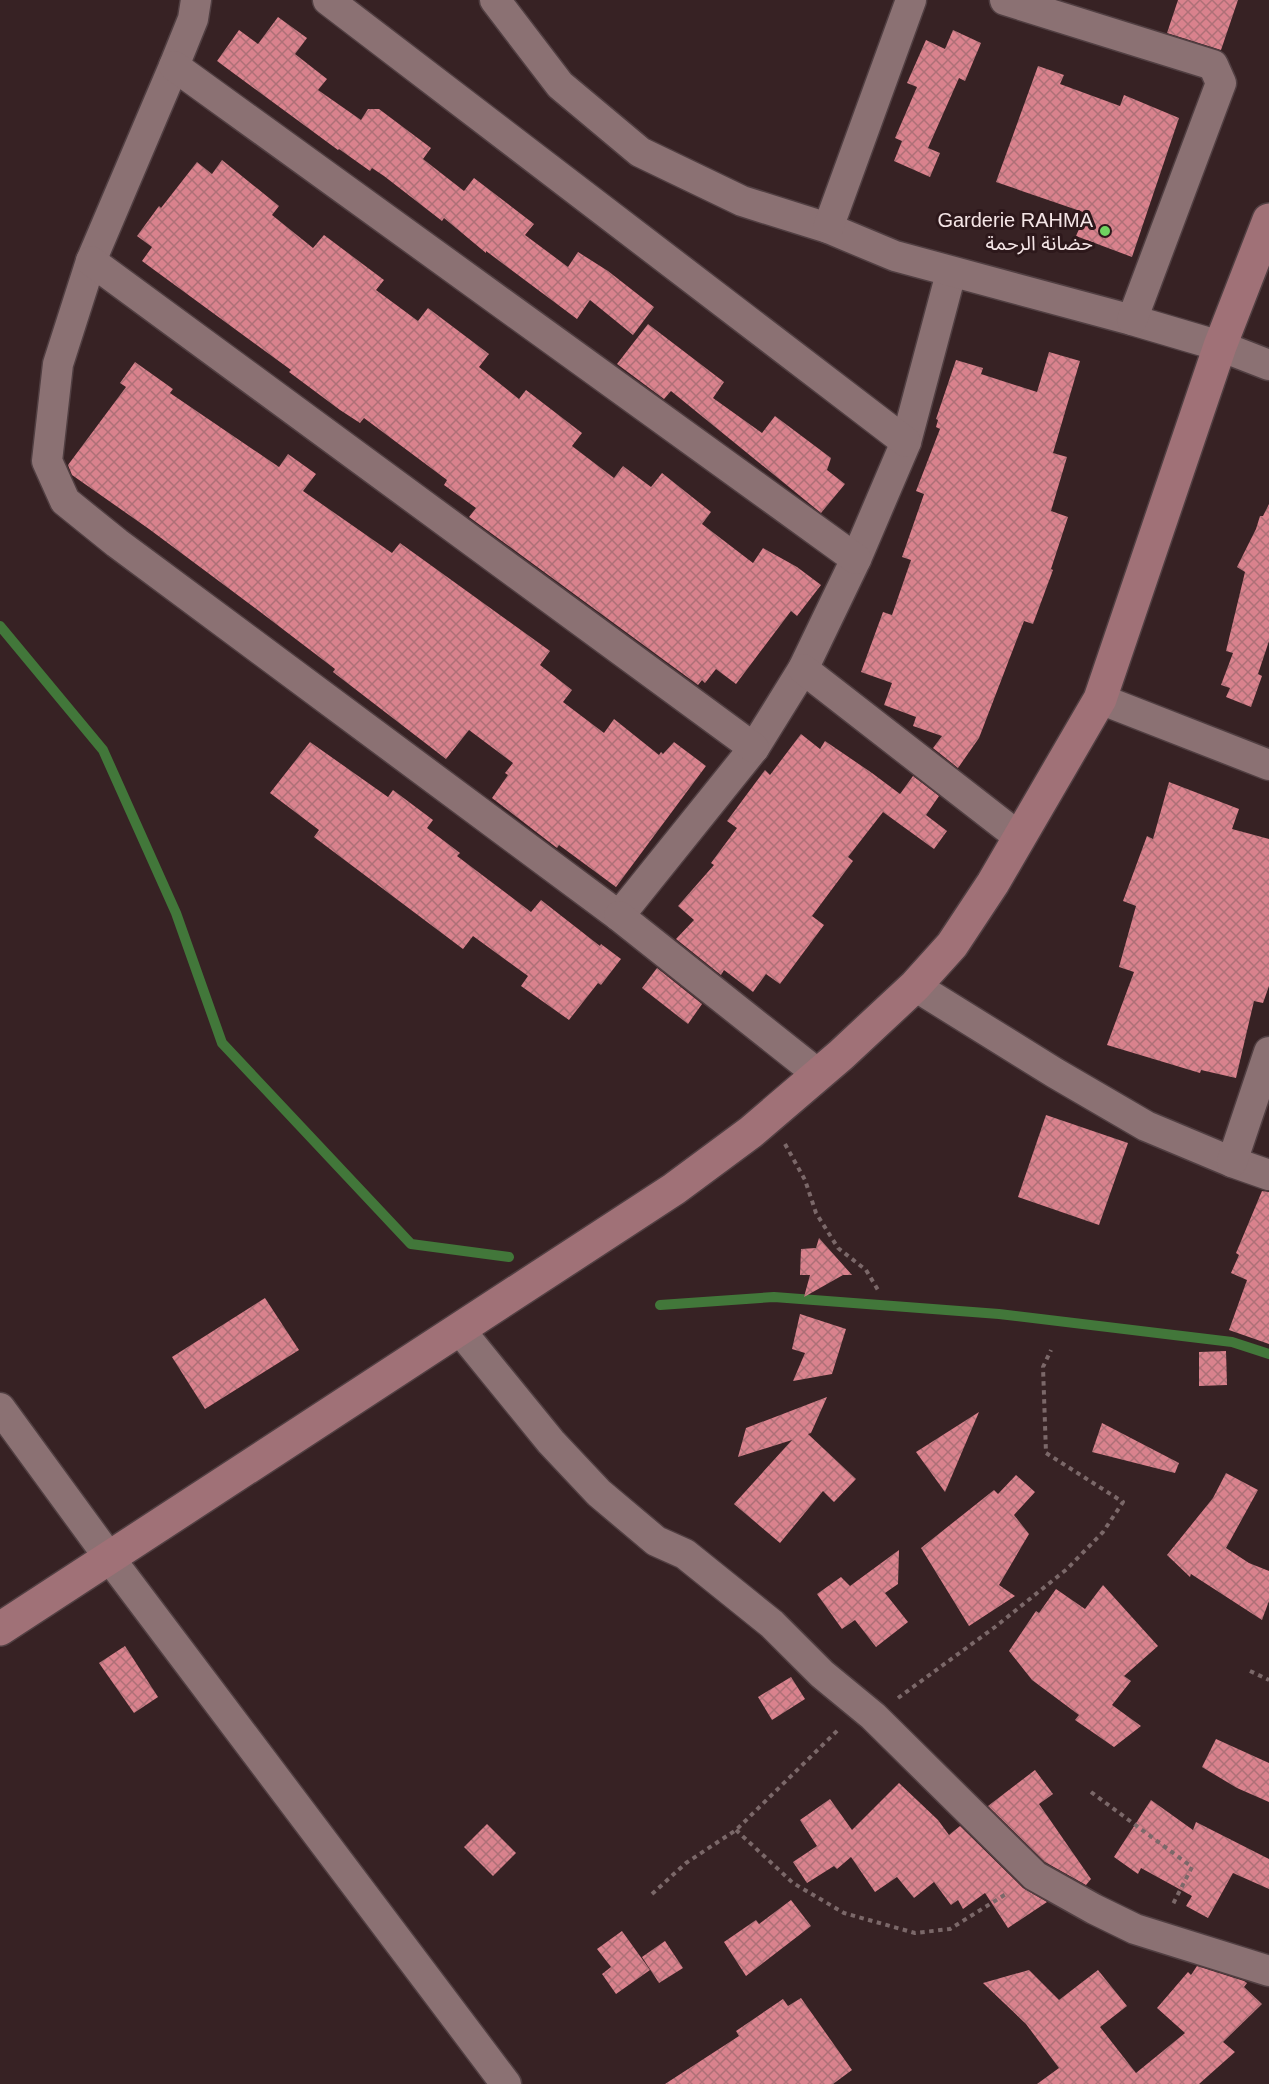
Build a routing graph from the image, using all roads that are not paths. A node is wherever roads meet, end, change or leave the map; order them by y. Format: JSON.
{"nodes":[{"id":1,"x":196,"y":0,"type":"edge"},
{"id":2,"x":328,"y":0,"type":"edge"},
{"id":3,"x":495,"y":0,"type":"edge"},
{"id":4,"x":911,"y":0,"type":"edge"},
{"id":5,"x":1005,"y":0,"type":"edge"},
{"id":6,"x":174,"y":66,"type":"junction"},
{"id":7,"x":1269,"y":220,"type":"edge"},
{"id":8,"x":828,"y":228,"type":"junction"},
{"id":9,"x":91,"y":261,"type":"junction"},
{"id":10,"x":951,"y":273,"type":"junction"},
{"id":11,"x":1132,"y":320,"type":"junction"},
{"id":12,"x":1220,"y":346,"type":"junction"},
{"id":13,"x":1269,"y":365,"type":"edge"},
{"id":14,"x":906,"y":442,"type":"junction"},
{"id":15,"x":856,"y":559,"type":"junction"},
{"id":16,"x":803,"y":669,"type":"junction"},
{"id":17,"x":1100,"y":699,"type":"junction"},
{"id":18,"x":754,"y":748,"type":"junction"},
{"id":19,"x":1269,"y":765,"type":"edge"},
{"id":20,"x":1019,"y":837,"type":"junction"},
{"id":21,"x":619,"y":916,"type":"junction"},
{"id":22,"x":915,"y":986,"type":"junction"},
{"id":23,"x":1269,"y":1052,"type":"edge"},
{"id":24,"x":818,"y":1074,"type":"junction"},
{"id":25,"x":1232,"y":1162,"type":"junction"},
{"id":26,"x":1269,"y":1175,"type":"edge"},
{"id":27,"x":459,"y":1329,"type":"junction"},
{"id":28,"x":0,"y":1408,"type":"edge"},
{"id":29,"x":108,"y":1557,"type":"junction"},
{"id":30,"x":0,"y":1629,"type":"edge"},
{"id":31,"x":1269,"y":1971,"type":"edge"},
{"id":32,"x":506,"y":2084,"type":"edge"}],
"edges":[{"from":1,"to":6,"type":"street"},
{"from":2,"to":14,"type":"street"},
{"from":3,"to":8,"type":"street"},
{"from":4,"to":8,"type":"street"},
{"from":5,"to":11,"type":"street"},
{"from":6,"to":9,"type":"street"},
{"from":6,"to":15,"type":"street"},
{"from":7,"to":12,"type":"street"},
{"from":8,"to":10,"type":"street"},
{"from":9,"to":18,"type":"street"},
{"from":9,"to":21,"type":"street"},
{"from":10,"to":11,"type":"street"},
{"from":10,"to":14,"type":"street"},
{"from":11,"to":12,"type":"street"},
{"from":12,"to":13,"type":"street"},
{"from":12,"to":17,"type":"street"},
{"from":14,"to":15,"type":"street"},
{"from":15,"to":16,"type":"street"},
{"from":16,"to":18,"type":"street"},
{"from":16,"to":20,"type":"street"},
{"from":17,"to":19,"type":"street"},
{"from":17,"to":20,"type":"street"},
{"from":18,"to":21,"type":"street"},
{"from":20,"to":22,"type":"street"},
{"from":21,"to":24,"type":"street"},
{"from":22,"to":24,"type":"street"},
{"from":22,"to":25,"type":"street"},
{"from":23,"to":25,"type":"street"},
{"from":24,"to":27,"type":"street"},
{"from":25,"to":26,"type":"street"},
{"from":27,"to":29,"type":"street"},
{"from":27,"to":31,"type":"street"},
{"from":28,"to":29,"type":"street"},
{"from":29,"to":30,"type":"street"},
{"from":29,"to":32,"type":"street"}]}
